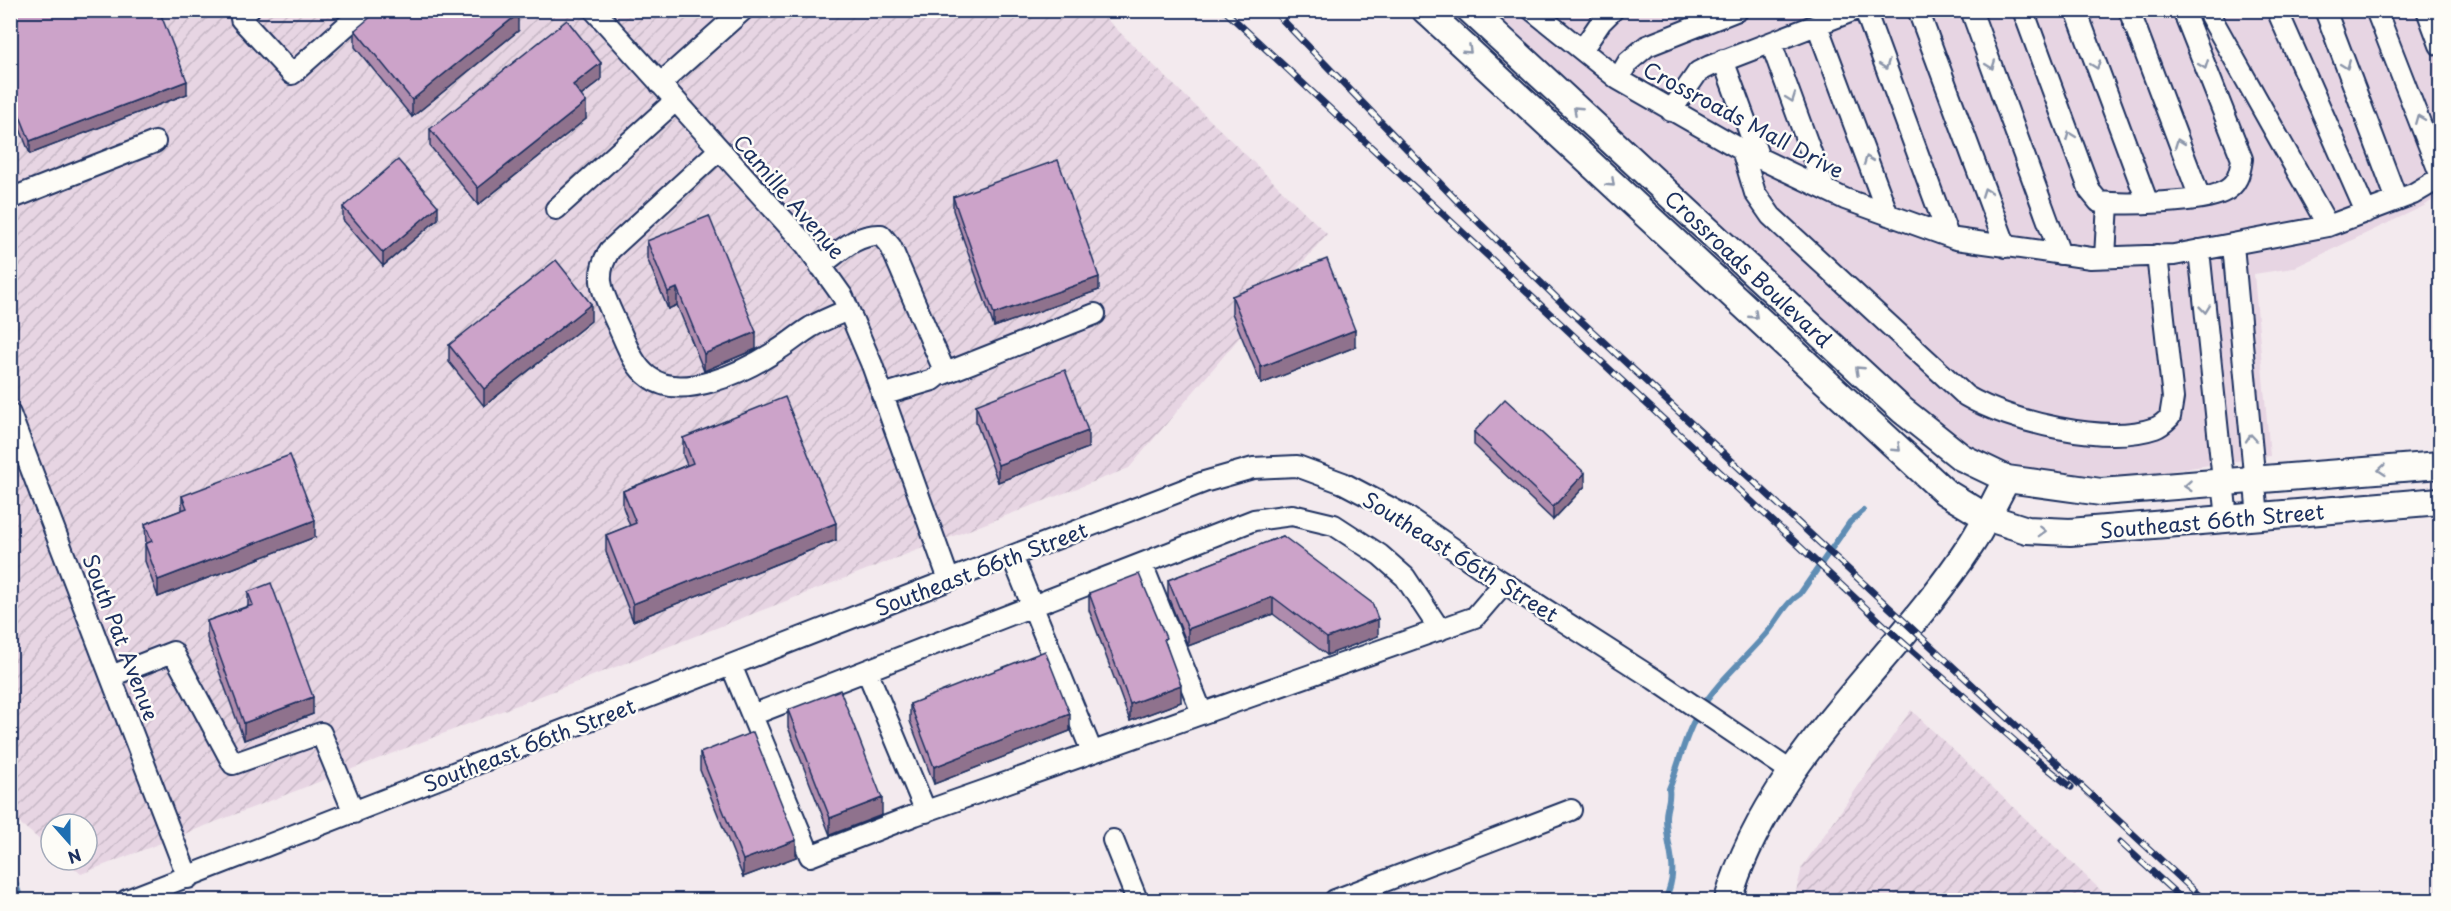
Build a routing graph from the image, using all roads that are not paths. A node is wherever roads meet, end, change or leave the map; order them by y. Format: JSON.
{"nodes":[{"id":1,"x":249,"y":10,"type":"edge"},
{"id":2,"x":364,"y":10,"type":"edge"},
{"id":3,"x":594,"y":10,"type":"edge"},
{"id":4,"x":743,"y":10,"type":"edge"},
{"id":5,"x":1425,"y":10,"type":"edge"},
{"id":6,"x":1470,"y":10,"type":"edge"},
{"id":7,"x":1613,"y":10,"type":"edge"},
{"id":8,"x":1738,"y":10,"type":"edge"},
{"id":9,"x":1855,"y":10,"type":"edge"},
{"id":10,"x":1865,"y":10,"type":"edge"},
{"id":11,"x":1918,"y":10,"type":"edge"},
{"id":12,"x":1971,"y":10,"type":"edge"},
{"id":13,"x":2023,"y":10,"type":"edge"},
{"id":14,"x":2076,"y":10,"type":"edge"},
{"id":15,"x":2129,"y":10,"type":"edge"},
{"id":16,"x":2183,"y":10,"type":"edge"},
{"id":17,"x":2207,"y":10,"type":"edge"},
{"id":18,"x":2277,"y":10,"type":"edge"},
{"id":19,"x":2325,"y":10,"type":"edge"},
{"id":20,"x":2376,"y":10,"type":"edge"},
{"id":21,"x":2427,"y":10,"type":"edge"},
{"id":22,"x":1533,"y":11,"type":"edge"},
{"id":23,"x":1817,"y":25,"type":"junction"},
{"id":24,"x":1771,"y":43,"type":"junction"},
{"id":25,"x":2440,"y":45,"type":"edge"},
{"id":26,"x":1582,"y":50,"type":"junction"},
{"id":27,"x":1723,"y":60,"type":"junction"},
{"id":28,"x":1618,"y":79,"type":"junction"},
{"id":29,"x":660,"y":84,"type":"junction"},
{"id":30,"x":675,"y":101,"type":"junction"},
{"id":31,"x":1671,"y":111,"type":"junction"},
{"id":32,"x":155,"y":141,"type":"dead end"},
{"id":33,"x":718,"y":150,"type":"junction"},
{"id":34,"x":1751,"y":154,"type":"junction"},
{"id":35,"x":2440,"y":174,"type":"edge"},
{"id":36,"x":2440,"y":178,"type":"edge"},
{"id":37,"x":1824,"y":188,"type":"junction"},
{"id":38,"x":2200,"y":198,"type":"junction"},
{"id":39,"x":10,"y":199,"type":"edge"},
{"id":40,"x":2397,"y":200,"type":"junction"},
{"id":41,"x":2147,"y":201,"type":"junction"},
{"id":42,"x":2108,"y":203,"type":"junction"},
{"id":43,"x":556,"y":209,"type":"dead end"},
{"id":44,"x":2366,"y":212,"type":"junction"},
{"id":45,"x":1888,"y":215,"type":"junction"},
{"id":46,"x":2328,"y":226,"type":"junction"},
{"id":47,"x":1948,"y":236,"type":"junction"},
{"id":48,"x":2233,"y":245,"type":"junction"},
{"id":49,"x":2006,"y":247,"type":"junction"},
{"id":50,"x":2199,"y":250,"type":"junction"},
{"id":51,"x":2060,"y":254,"type":"junction"},
{"id":52,"x":2157,"y":255,"type":"junction"},
{"id":53,"x":2105,"y":257,"type":"junction"},
{"id":54,"x":820,"y":266,"type":"junction"},
{"id":55,"x":848,"y":310,"type":"junction"},
{"id":56,"x":1095,"y":314,"type":"dead end"},
{"id":57,"x":938,"y":376,"type":"junction"},
{"id":58,"x":882,"y":395,"type":"junction"},
{"id":59,"x":10,"y":414,"type":"edge"},
{"id":60,"x":2440,"y":465,"type":"edge"},
{"id":61,"x":2007,"y":479,"type":"junction"},
{"id":62,"x":2255,"y":480,"type":"junction"},
{"id":63,"x":2224,"y":483,"type":"junction"},
{"id":64,"x":2440,"y":501,"type":"edge"},
{"id":65,"x":1986,"y":517,"type":"junction"},
{"id":66,"x":2258,"y":517,"type":"junction"},
{"id":67,"x":2227,"y":519,"type":"junction"},
{"id":68,"x":1012,"y":556,"type":"junction"},
{"id":69,"x":1142,"y":564,"type":"junction"},
{"id":70,"x":949,"y":580,"type":"junction"},
{"id":71,"x":1504,"y":584,"type":"junction"},
{"id":72,"x":1031,"y":607,"type":"junction"},
{"id":73,"x":1440,"y":630,"type":"junction"},
{"id":74,"x":731,"y":665,"type":"junction"},
{"id":75,"x":867,"y":671,"type":"junction"},
{"id":76,"x":111,"y":676,"type":"junction"},
{"id":77,"x":1202,"y":713,"type":"junction"},
{"id":78,"x":752,"y":715,"type":"junction"},
{"id":79,"x":1092,"y":752,"type":"junction"},
{"id":80,"x":1792,"y":772,"type":"junction"},
{"id":81,"x":1570,"y":810,"type":"dead end"},
{"id":82,"x":926,"y":812,"type":"junction"},
{"id":83,"x":354,"y":813,"type":"junction"},
{"id":84,"x":1113,"y":840,"type":"dead end"},
{"id":85,"x":188,"y":878,"type":"junction"},
{"id":86,"x":127,"y":900,"type":"edge"},
{"id":87,"x":1137,"y":900,"type":"edge"},
{"id":88,"x":1335,"y":900,"type":"edge"},
{"id":89,"x":1728,"y":900,"type":"edge"}],
"edges":[{"from":1,"to":2,"type":"street"},
{"from":3,"to":29,"type":"street","name":"Camille Avenue"},
{"from":4,"to":29,"type":"street"},
{"from":5,"to":65,"type":"main road","name":"Crossroads Boulevard","one_way":true},
{"from":61,"to":6,"type":"main road","name":"Crossroads Boulevard","one_way":true},
{"from":7,"to":26,"type":"street"},
{"from":8,"to":28,"type":"street"},
{"from":9,"to":23,"type":"street"},
{"from":10,"to":47,"type":"street","one_way":true},
{"from":49,"to":11,"type":"street","one_way":true},
{"from":12,"to":51,"type":"street","one_way":true},
{"from":42,"to":13,"type":"street","one_way":true},
{"from":14,"to":41,"type":"street","one_way":true},
{"from":38,"to":15,"type":"street","one_way":true},
{"from":16,"to":38,"type":"street","one_way":true},
{"from":17,"to":46,"type":"street"},
{"from":18,"to":44,"type":"street"},
{"from":19,"to":40,"type":"street","one_way":true},
{"from":35,"to":20,"type":"street","one_way":true},
{"from":21,"to":25,"type":"street"},
{"from":22,"to":26,"type":"street","name":"Crossroads Mall Drive"},
{"from":23,"to":24,"type":"street"},
{"from":45,"to":23,"type":"street","one_way":true},
{"from":24,"to":27,"type":"street"},
{"from":24,"to":37,"type":"street","one_way":true},
{"from":26,"to":28,"type":"street","name":"Crossroads Mall Drive"},
{"from":27,"to":31,"type":"street"},
{"from":27,"to":34,"type":"street"},
{"from":28,"to":31,"type":"street","name":"Crossroads Mall Drive"},
{"from":29,"to":30,"type":"street","name":"Camille Avenue"},
{"from":30,"to":33,"type":"street","name":"Camille Avenue"},
{"from":30,"to":43,"type":"street"},
{"from":31,"to":34,"type":"street","name":"Crossroads Mall Drive"},
{"from":32,"to":39,"type":"street"},
{"from":33,"to":54,"type":"street","name":"Camille Avenue"},
{"from":33,"to":55,"type":"street"},
{"from":34,"to":37,"type":"street","name":"Crossroads Mall Drive"},
{"from":34,"to":52,"type":"street"},
{"from":36,"to":40,"type":"street","name":"Crossroads Mall Drive"},
{"from":37,"to":45,"type":"street","name":"Crossroads Mall Drive"},
{"from":38,"to":41,"type":"street"},
{"from":40,"to":44,"type":"street","name":"Crossroads Mall Drive"},
{"from":41,"to":42,"type":"street"},
{"from":42,"to":53,"type":"street"},
{"from":44,"to":46,"type":"street","name":"Crossroads Mall Drive"},
{"from":45,"to":47,"type":"street","name":"Crossroads Mall Drive"},
{"from":46,"to":48,"type":"street","name":"Crossroads Mall Drive"},
{"from":47,"to":49,"type":"street","name":"Crossroads Mall Drive"},
{"from":48,"to":50,"type":"street","name":"Crossroads Mall Drive"},
{"from":62,"to":48,"type":"street","one_way":true},
{"from":49,"to":51,"type":"street","name":"Crossroads Mall Drive"},
{"from":50,"to":52,"type":"street","name":"Crossroads Mall Drive"},
{"from":50,"to":63,"type":"street","one_way":true},
{"from":51,"to":53,"type":"street","name":"Crossroads Mall Drive"},
{"from":52,"to":53,"type":"street","name":"Crossroads Mall Drive"},
{"from":54,"to":55,"type":"street","name":"Camille Avenue"},
{"from":54,"to":57,"type":"street"},
{"from":55,"to":58,"type":"street","name":"Camille Avenue"},
{"from":56,"to":57,"type":"street"},
{"from":57,"to":58,"type":"street"},
{"from":58,"to":70,"type":"street","name":"Camille Avenue"},
{"from":59,"to":76,"type":"street","name":"South Pat Avenue"},
{"from":60,"to":62,"type":"main road","name":"Southeast 66th Street","one_way":true},
{"from":63,"to":61,"type":"main road","name":"Southeast 66th Street","one_way":true},
{"from":61,"to":65,"type":"main road"},
{"from":62,"to":63,"type":"main road","name":"Southeast 66th Street"},
{"from":62,"to":66,"type":"street"},
{"from":63,"to":67,"type":"street"},
{"from":64,"to":66,"type":"main road","name":"Southeast 66th Street"},
{"from":65,"to":67,"type":"main road","name":"Southeast 66th Street","one_way":true},
{"from":65,"to":80,"type":"main road"},
{"from":66,"to":67,"type":"main road","name":"Southeast 66th Street"},
{"from":68,"to":70,"type":"street","name":"Southeast 66th Street"},
{"from":68,"to":71,"type":"street","name":"Southeast 66th Street"},
{"from":68,"to":72,"type":"street"},
{"from":69,"to":72,"type":"street"},
{"from":69,"to":73,"type":"street"},
{"from":69,"to":77,"type":"street"},
{"from":70,"to":74,"type":"street","name":"Southeast 66th Street"},
{"from":71,"to":73,"type":"street"},
{"from":71,"to":80,"type":"street","name":"Southeast 66th Street"},
{"from":72,"to":75,"type":"street"},
{"from":72,"to":79,"type":"street"},
{"from":73,"to":77,"type":"street"},
{"from":74,"to":78,"type":"street"},
{"from":74,"to":83,"type":"street","name":"Southeast 66th Street"},
{"from":75,"to":78,"type":"street"},
{"from":75,"to":82,"type":"street"},
{"from":76,"to":83,"type":"street"},
{"from":76,"to":85,"type":"street","name":"South Pat Avenue"},
{"from":77,"to":79,"type":"street"},
{"from":78,"to":82,"type":"street"},
{"from":79,"to":82,"type":"street"},
{"from":80,"to":89,"type":"main road"},
{"from":81,"to":88,"type":"street"},
{"from":83,"to":85,"type":"street","name":"Southeast 66th Street"},
{"from":84,"to":87,"type":"street"},
{"from":85,"to":86,"type":"street","name":"Southeast 66th Street"}]}
